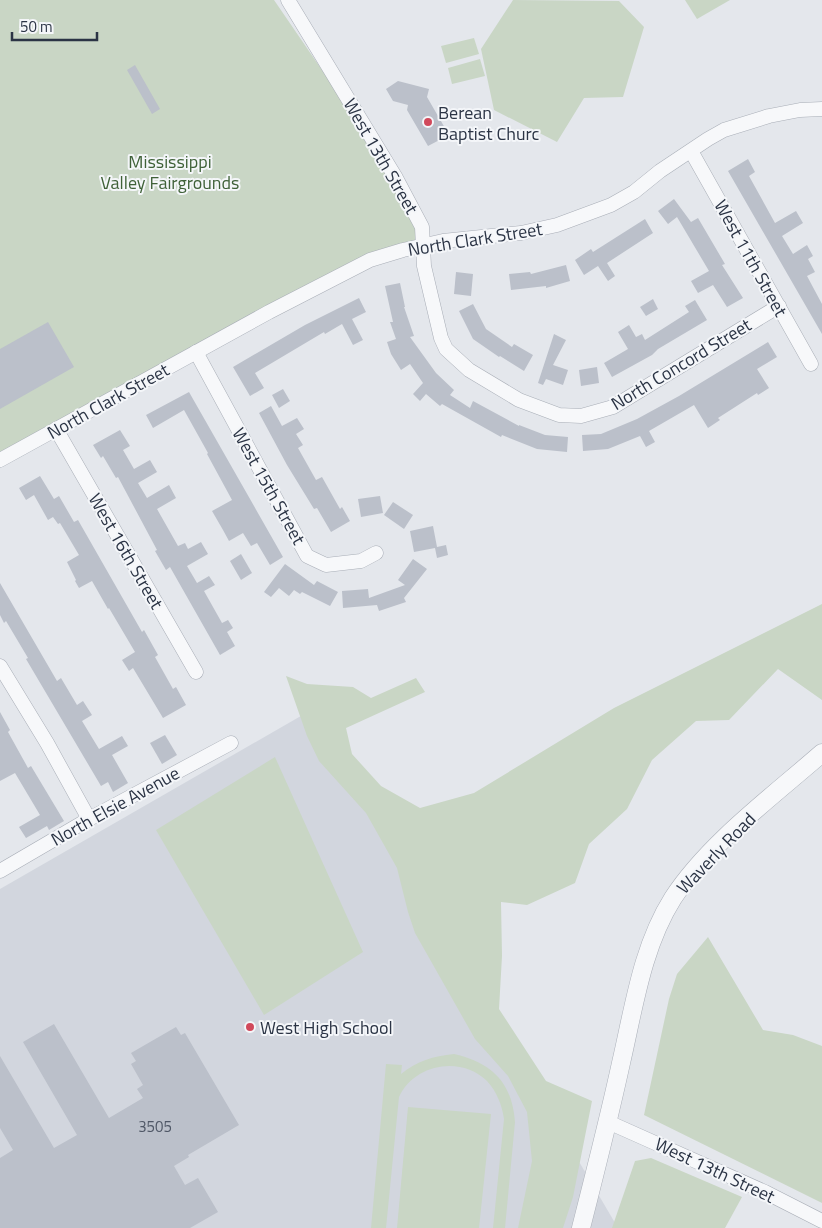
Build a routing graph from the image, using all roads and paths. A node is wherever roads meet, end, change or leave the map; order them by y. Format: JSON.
{"nodes":[{"id":1,"x":288,"y":0,"type":"edge"},
{"id":2,"x":822,"y":109,"type":"edge"},
{"id":3,"x":691,"y":151,"type":"junction"},
{"id":4,"x":422,"y":245,"type":"junction"},
{"id":5,"x":779,"y":306,"type":"junction"},
{"id":6,"x":196,"y":352,"type":"junction"},
{"id":7,"x":811,"y":364,"type":"dead end"},
{"id":8,"x":581,"y":416,"type":"joint"},
{"id":9,"x":56,"y":429,"type":"junction"},
{"id":10,"x":0,"y":460,"type":"edge"},
{"id":11,"x":376,"y":553,"type":"dead end"},
{"id":12,"x":0,"y":666,"type":"edge"},
{"id":13,"x":196,"y":672,"type":"dead end"},
{"id":14,"x":231,"y":743,"type":"dead end"},
{"id":15,"x":822,"y":753,"type":"edge"},
{"id":16,"x":89,"y":819,"type":"junction"},
{"id":17,"x":0,"y":871,"type":"edge"},
{"id":18,"x":608,"y":1122,"type":"junction"},
{"id":19,"x":822,"y":1221,"type":"edge"},
{"id":20,"x":581,"y":1228,"type":"edge"}],
"edges":[{"from":1,"to":4,"type":"street","name":"West 13th Street"},
{"from":2,"to":3,"type":"street","name":"North Clark Street"},
{"from":3,"to":4,"type":"street","name":"North Clark Street"},
{"from":3,"to":5,"type":"street","name":"West 11th Street"},
{"from":4,"to":6,"type":"street","name":"North Clark Street"},
{"from":4,"to":8,"type":"street","name":"West 13th Street"},
{"from":5,"to":7,"type":"street","name":"West 11th Street"},
{"from":5,"to":8,"type":"street","name":"North Concord Street"},
{"from":6,"to":9,"type":"street","name":"North Clark Street"},
{"from":6,"to":11,"type":"street","name":"West 15th Street"},
{"from":9,"to":10,"type":"street","name":"North Clark Street"},
{"from":9,"to":13,"type":"street","name":"West 16th Street"},
{"from":12,"to":16,"type":"street"},
{"from":14,"to":16,"type":"street","name":"North Elsie Avenue"},
{"from":15,"to":18,"type":"street","name":"Waverly Road"},
{"from":16,"to":17,"type":"street","name":"North Elsie Avenue"},
{"from":18,"to":19,"type":"street","name":"West 13th Street"},
{"from":18,"to":20,"type":"street","name":"Waverly Road"}]}
